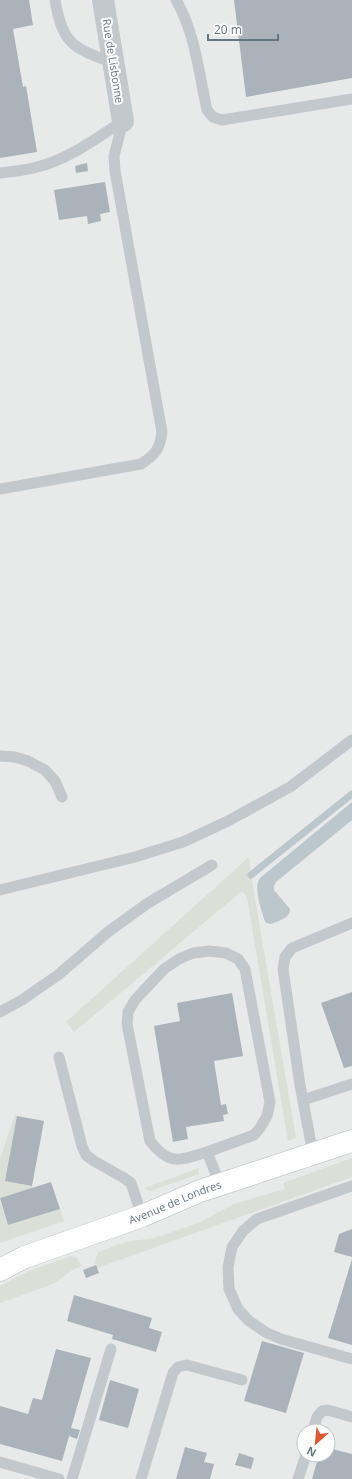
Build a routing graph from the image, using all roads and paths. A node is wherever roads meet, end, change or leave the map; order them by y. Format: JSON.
{"nodes":[{"id":1,"x":55,"y":0,"type":"edge"},
{"id":2,"x":103,"y":0,"type":"edge"},
{"id":3,"x":176,"y":0,"type":"edge"},
{"id":4,"x":114,"y":63,"type":"junction"},
{"id":5,"x":352,"y":99,"type":"edge"},
{"id":6,"x":123,"y":121,"type":"junction"},
{"id":7,"x":0,"y":173,"type":"edge"},
{"id":8,"x":0,"y":489,"type":"edge"},
{"id":9,"x":352,"y":740,"type":"edge"},
{"id":10,"x":0,"y":756,"type":"edge"},
{"id":11,"x":62,"y":797,"type":"dead end"},
{"id":12,"x":212,"y":865,"type":"dead end"},
{"id":13,"x":0,"y":890,"type":"edge"},
{"id":14,"x":352,"y":923,"type":"edge"},
{"id":15,"x":0,"y":1012,"type":"edge"},
{"id":16,"x":59,"y":1057,"type":"dead end"},
{"id":17,"x":352,"y":1084,"type":"edge"},
{"id":18,"x":303,"y":1100,"type":"junction"},
{"id":19,"x":352,"y":1141,"type":"edge"},
{"id":20,"x":207,"y":1152,"type":"junction"},
{"id":21,"x":313,"y":1154,"type":"junction"},
{"id":22,"x":220,"y":1184,"type":"junction"},
{"id":23,"x":352,"y":1186,"type":"edge"},
{"id":24,"x":142,"y":1216,"type":"junction"},
{"id":25,"x":0,"y":1270,"type":"edge"},
{"id":26,"x":111,"y":1349,"type":"dead end"},
{"id":27,"x":352,"y":1359,"type":"edge"},
{"id":28,"x":242,"y":1380,"type":"dead end"},
{"id":29,"x":352,"y":1417,"type":"edge"},
{"id":30,"x":315,"y":1423,"type":"edge"},
{"id":31,"x":0,"y":1462,"type":"edge"},
{"id":32,"x":303,"y":1463,"type":"edge"},
{"id":33,"x":59,"y":1479,"type":"edge"},
{"id":34,"x":72,"y":1479,"type":"edge"},
{"id":35,"x":141,"y":1479,"type":"edge"},
{"id":36,"x":298,"y":1479,"type":"edge"}],
"edges":[{"from":1,"to":4,"type":"lane"},
{"from":2,"to":4,"type":"street","name":"Rue de Lisbonne"},
{"from":3,"to":5,"type":"lane"},
{"from":4,"to":6,"type":"street","name":"Rue de Lisbonne"},
{"from":6,"to":7,"type":"lane"},
{"from":6,"to":8,"type":"lane"},
{"from":9,"to":13,"type":"lane"},
{"from":10,"to":11,"type":"lane"},
{"from":12,"to":15,"type":"lane"},
{"from":14,"to":18,"type":"lane"},
{"from":16,"to":24,"type":"lane"},
{"from":17,"to":18,"type":"lane"},
{"from":18,"to":21,"type":"lane"},
{"from":19,"to":21,"type":"street","name":"Avenue de Londres"},
{"from":20,"to":20,"type":"lane"},
{"from":20,"to":22,"type":"lane"},
{"from":21,"to":22,"type":"street","name":"Avenue de Londres"},
{"from":22,"to":24,"type":"street","name":"Avenue de Londres"},
{"from":23,"to":27,"type":"lane"},
{"from":24,"to":25,"type":"street","name":"Avenue de Londres"},
{"from":26,"to":34,"type":"lane"},
{"from":28,"to":35,"type":"lane"},
{"from":29,"to":30,"type":"lane"},
{"from":31,"to":33,"type":"lane"},
{"from":32,"to":36,"type":"lane"}]}
